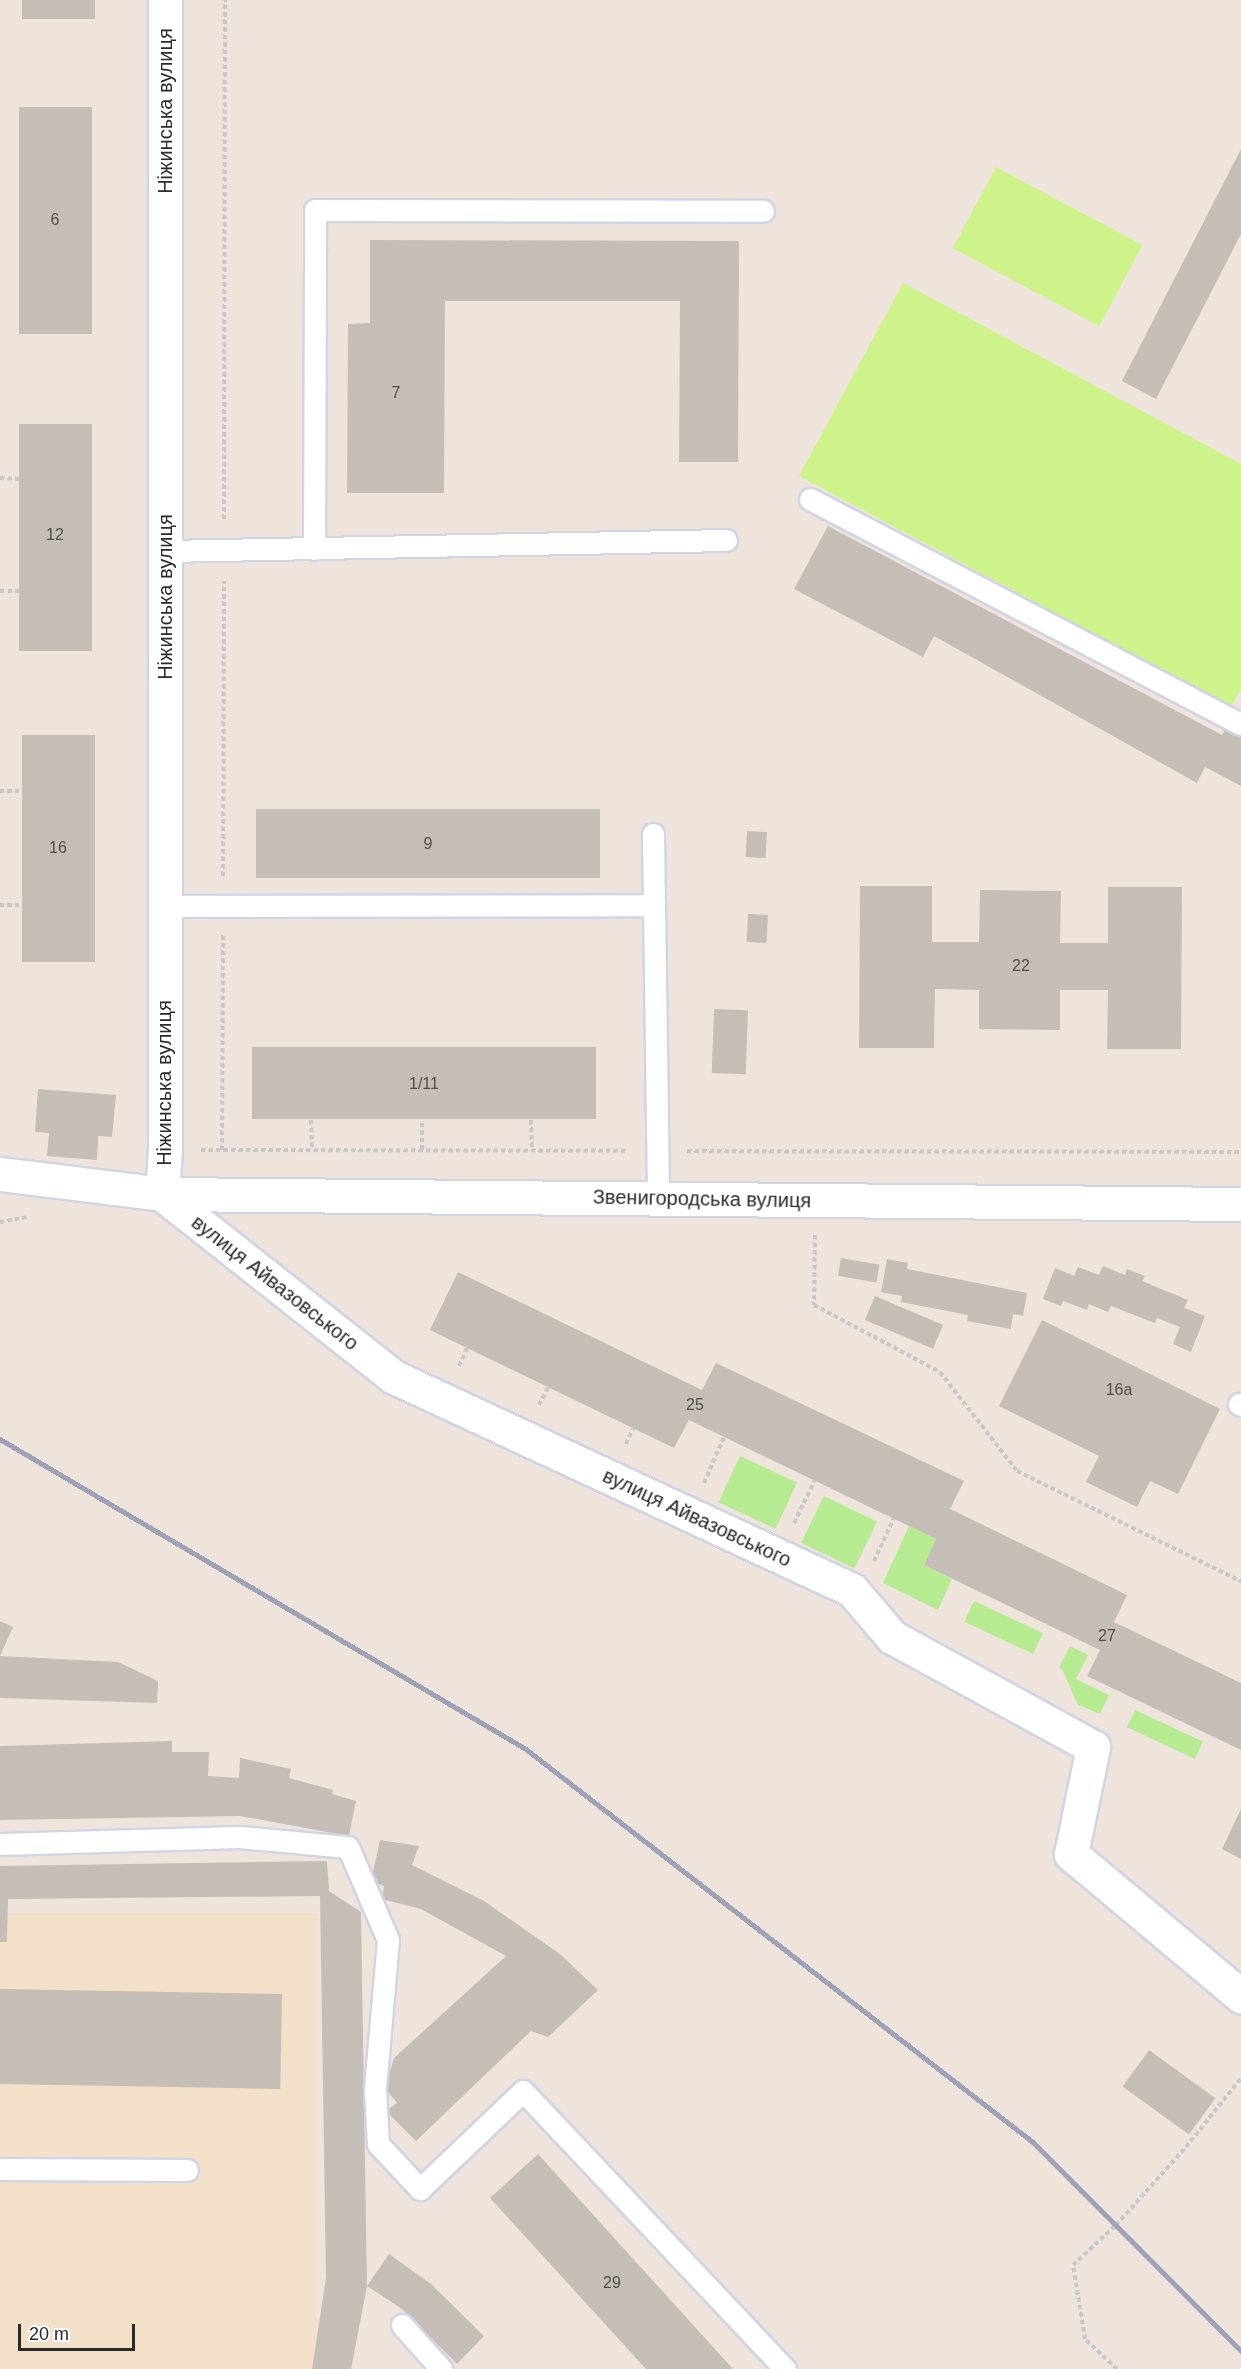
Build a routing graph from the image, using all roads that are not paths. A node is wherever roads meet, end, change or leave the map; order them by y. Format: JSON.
{"nodes":[{"id":1,"x":165,"y":0,"type":"edge"},
{"id":2,"x":763,"y":211,"type":"dead end"},
{"id":3,"x":810,"y":499,"type":"dead end"},
{"id":4,"x":726,"y":540,"type":"dead end"},
{"id":5,"x":314,"y":549,"type":"junction"},
{"id":6,"x":165,"y":551,"type":"junction"},
{"id":7,"x":1241,"y":723,"type":"edge"},
{"id":8,"x":653,"y":834,"type":"dead end"},
{"id":9,"x":654,"y":905,"type":"junction"},
{"id":10,"x":165,"y":906,"type":"junction"},
{"id":11,"x":0,"y":1174,"type":"edge"},
{"id":12,"x":162,"y":1194,"type":"junction"},
{"id":13,"x":658,"y":1198,"type":"junction"},
{"id":14,"x":1241,"y":1204,"type":"edge"},
{"id":15,"x":0,"y":1844,"type":"edge"},
{"id":16,"x":1241,"y":1996,"type":"edge"},
{"id":17,"x":0,"y":2169,"type":"edge"},
{"id":18,"x":187,"y":2170,"type":"dead end"},
{"id":19,"x":402,"y":2325,"type":"dead end"},
{"id":20,"x":441,"y":2369,"type":"edge"},
{"id":21,"x":785,"y":2369,"type":"edge"}],
"edges":[{"from":1,"to":6,"type":"street","name":"Ніжинська вулиця"},
{"from":2,"to":5,"type":"lane"},
{"from":3,"to":7,"type":"lane"},
{"from":4,"to":5,"type":"lane"},
{"from":5,"to":6,"type":"lane"},
{"from":6,"to":10,"type":"street","name":"Ніжинська вулиця"},
{"from":8,"to":9,"type":"lane"},
{"from":9,"to":10,"type":"lane"},
{"from":9,"to":13,"type":"lane"},
{"from":10,"to":12,"type":"street","name":"Ніжинська вулиця"},
{"from":11,"to":12,"type":"street"},
{"from":12,"to":13,"type":"street","name":"Звенигородська вулиця"},
{"from":12,"to":16,"type":"street","name":"вулиця Айвазовського"},
{"from":13,"to":14,"type":"street","name":"Звенигородська вулиця"},
{"from":15,"to":21,"type":"lane"},
{"from":17,"to":18,"type":"lane"},
{"from":19,"to":20,"type":"lane"}]}
